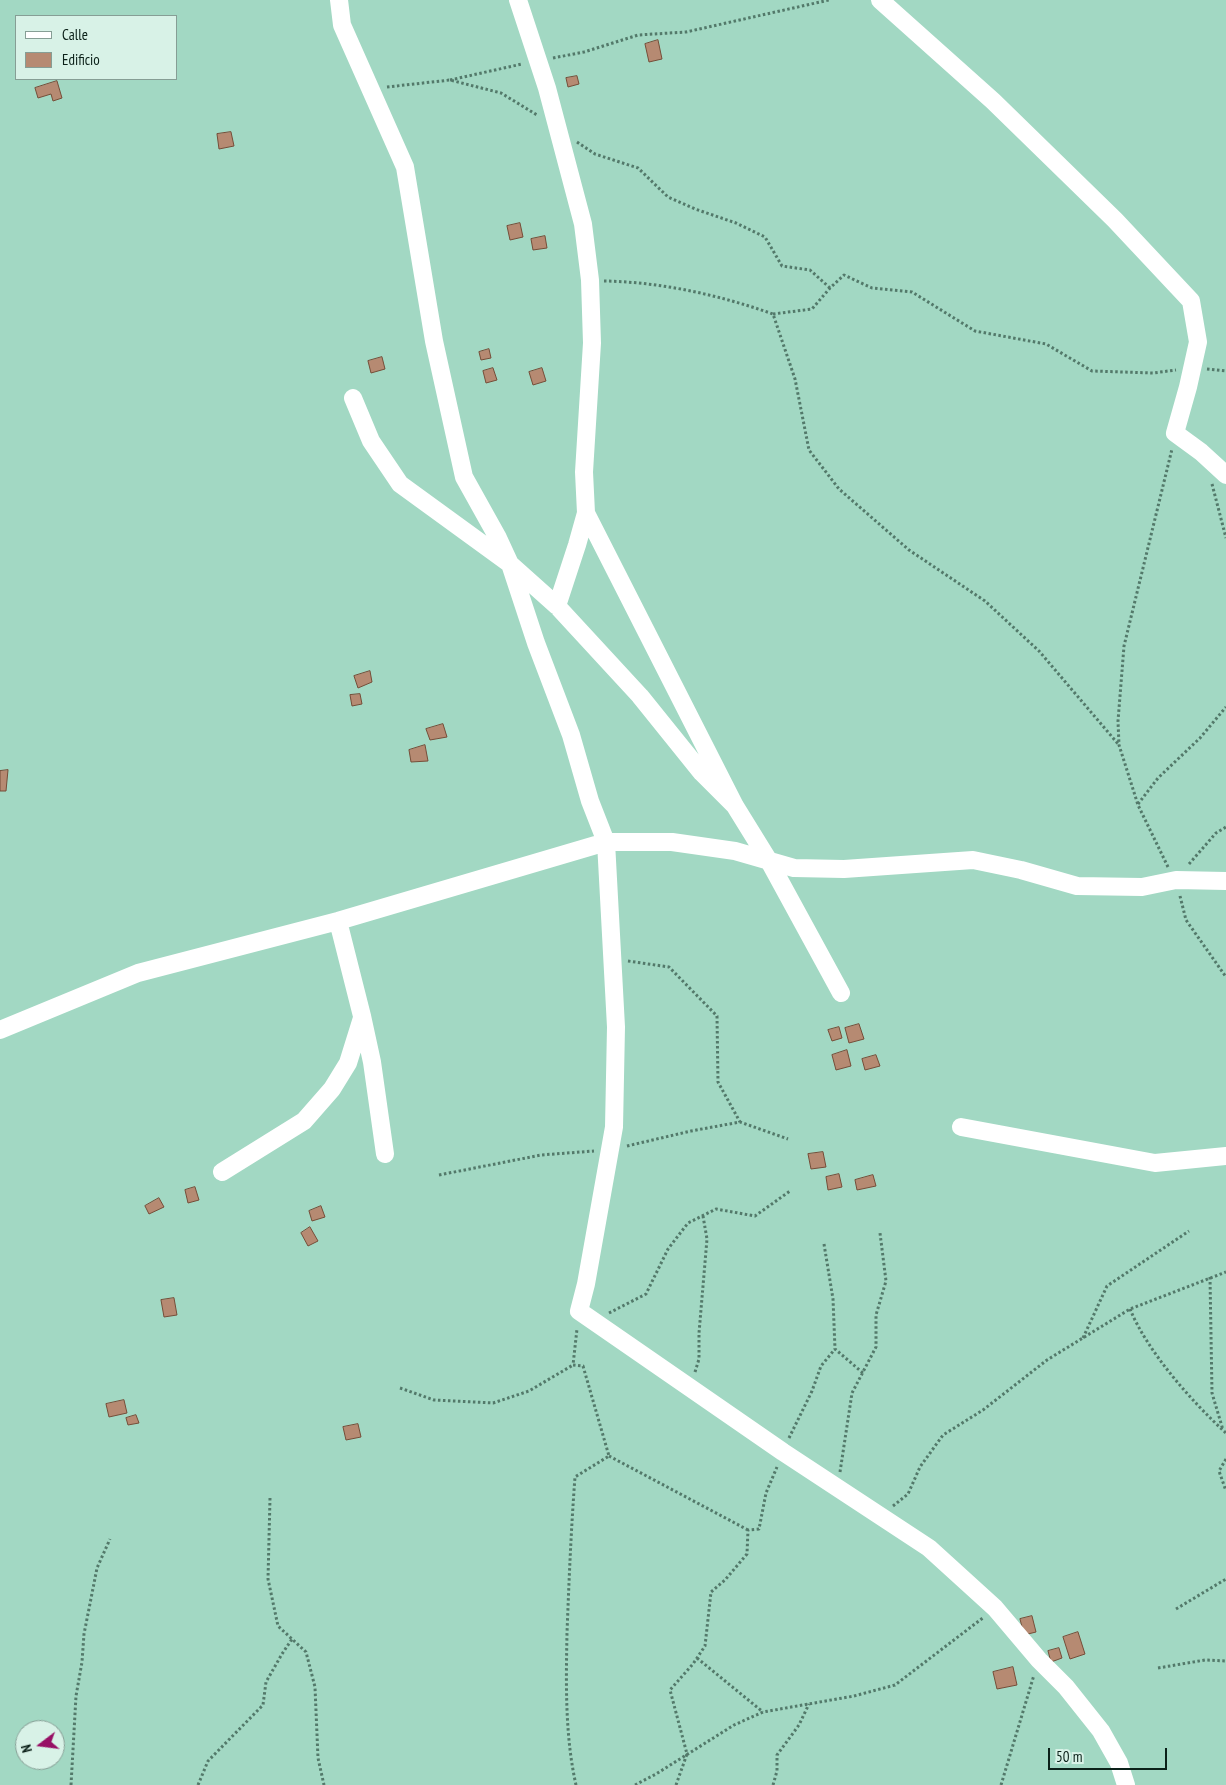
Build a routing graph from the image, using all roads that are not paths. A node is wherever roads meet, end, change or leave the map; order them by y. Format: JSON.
{"nodes":[{"id":1,"x":339,"y":0,"type":"edge"},
{"id":2,"x":518,"y":0,"type":"edge"},
{"id":3,"x":880,"y":0,"type":"edge"},
{"id":4,"x":354,"y":398,"type":"dead end"},
{"id":5,"x":1218,"y":477,"type":"edge"},
{"id":6,"x":586,"y":513,"type":"junction"},
{"id":7,"x":510,"y":564,"type":"junction"},
{"id":8,"x":556,"y":606,"type":"junction"},
{"id":9,"x":735,"y":806,"type":"junction"},
{"id":10,"x":606,"y":842,"type":"junction"},
{"id":11,"x":769,"y":861,"type":"junction"},
{"id":12,"x":1226,"y":881,"type":"edge"},
{"id":13,"x":338,"y":921,"type":"junction"},
{"id":14,"x":841,"y":993,"type":"dead end"},
{"id":15,"x":362,"y":1016,"type":"junction"},
{"id":16,"x":0,"y":1030,"type":"edge"},
{"id":17,"x":961,"y":1127,"type":"dead end"},
{"id":18,"x":385,"y":1154,"type":"dead end"},
{"id":19,"x":1226,"y":1156,"type":"edge"},
{"id":20,"x":222,"y":1172,"type":"dead end"},
{"id":21,"x":1126,"y":1785,"type":"edge"}],
"edges":[{"from":1,"to":7,"type":"street"},
{"from":2,"to":6,"type":"street"},
{"from":3,"to":5,"type":"street"},
{"from":4,"to":7,"type":"street"},
{"from":6,"to":8,"type":"street"},
{"from":6,"to":9,"type":"street"},
{"from":7,"to":8,"type":"street"},
{"from":7,"to":10,"type":"street"},
{"from":8,"to":9,"type":"street"},
{"from":9,"to":11,"type":"street"},
{"from":10,"to":11,"type":"street"},
{"from":10,"to":13,"type":"street"},
{"from":10,"to":21,"type":"street"},
{"from":11,"to":12,"type":"street"},
{"from":11,"to":14,"type":"street"},
{"from":13,"to":15,"type":"street"},
{"from":13,"to":16,"type":"street"},
{"from":15,"to":18,"type":"street"},
{"from":15,"to":20,"type":"street"},
{"from":17,"to":19,"type":"street"}]}
